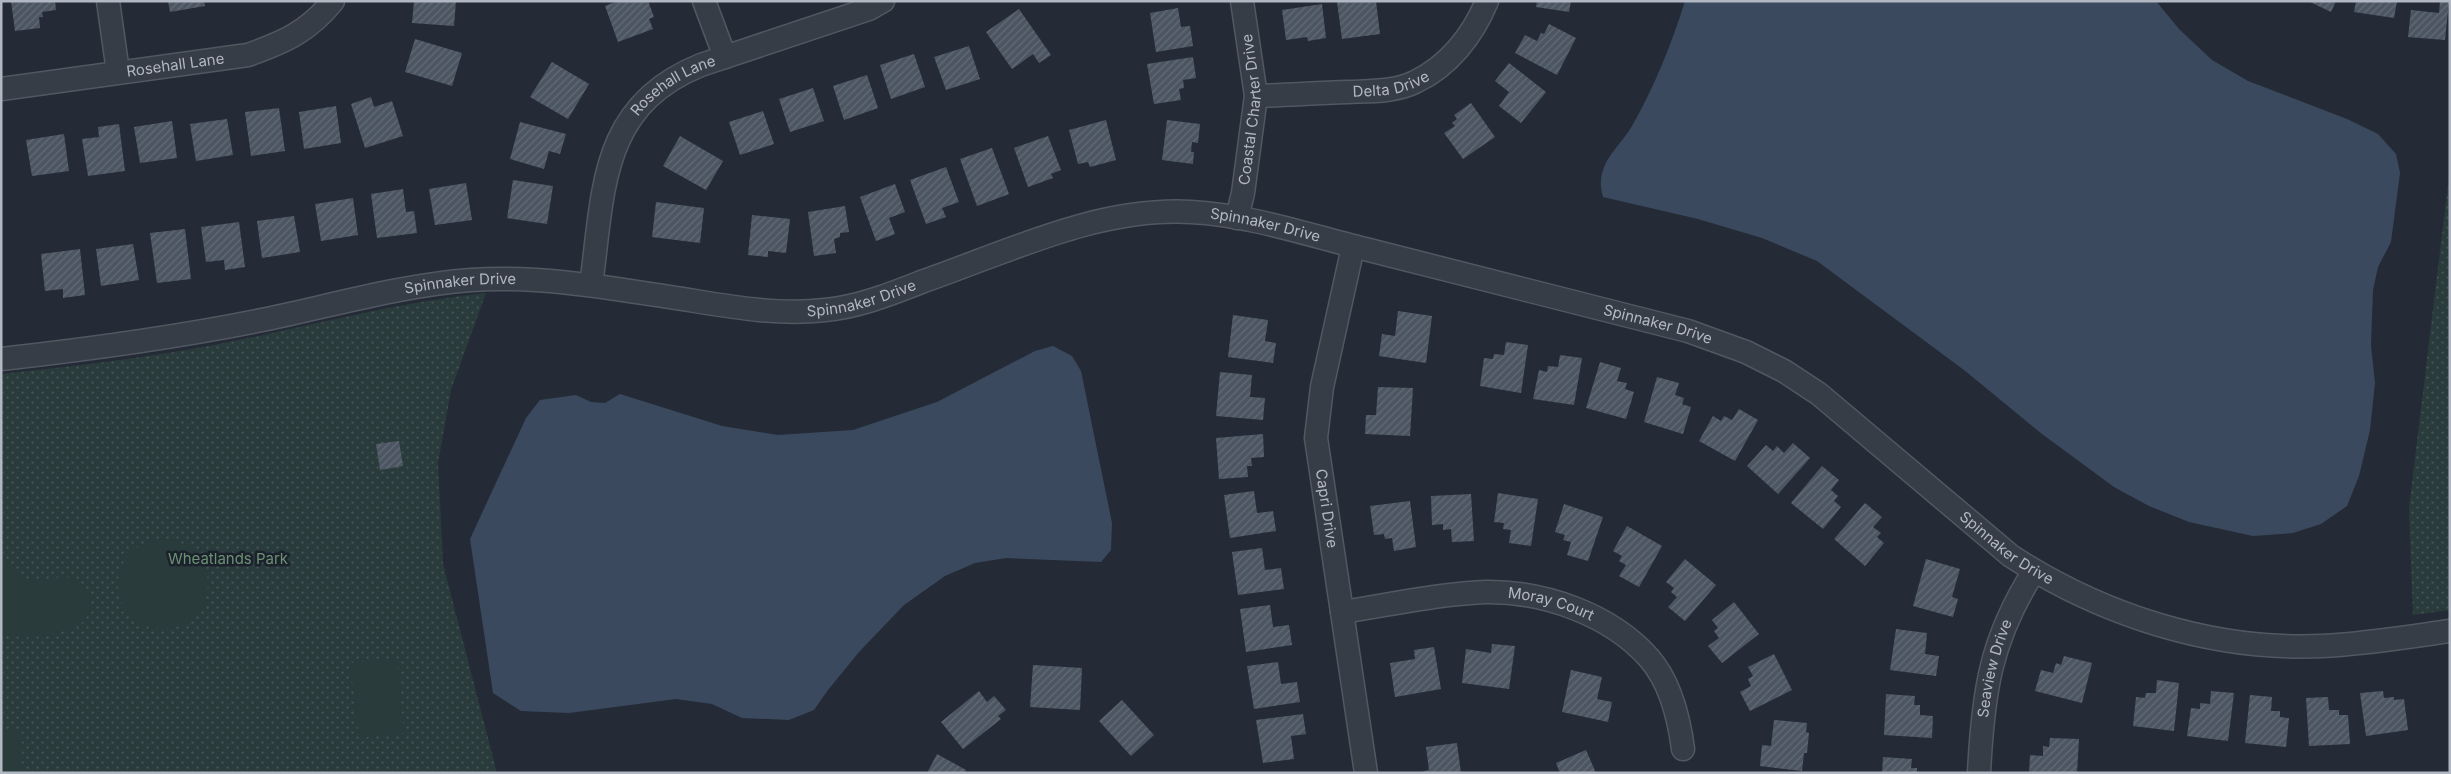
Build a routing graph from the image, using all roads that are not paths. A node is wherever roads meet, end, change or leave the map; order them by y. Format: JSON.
{"nodes":[{"id":1,"x":108,"y":1,"type":"edge"},
{"id":2,"x":333,"y":1,"type":"edge"},
{"id":3,"x":704,"y":1,"type":"edge"},
{"id":4,"x":883,"y":1,"type":"edge"},
{"id":5,"x":1242,"y":1,"type":"edge"},
{"id":6,"x":1486,"y":1,"type":"edge"},
{"id":7,"x":724,"y":57,"type":"junction"},
{"id":8,"x":118,"y":72,"type":"junction"},
{"id":9,"x":1,"y":89,"type":"edge"},
{"id":10,"x":1256,"y":96,"type":"junction"},
{"id":11,"x":1237,"y":218,"type":"junction"},
{"id":12,"x":1354,"y":247,"type":"junction"},
{"id":13,"x":591,"y":285,"type":"junction"},
{"id":14,"x":1,"y":359,"type":"edge"},
{"id":15,"x":2034,"y":571,"type":"junction"},
{"id":16,"x":1342,"y":612,"type":"junction"},
{"id":17,"x":2450,"y":631,"type":"edge"},
{"id":18,"x":1683,"y":749,"type":"dead end"},
{"id":19,"x":1366,"y":773,"type":"edge"},
{"id":20,"x":1978,"y":773,"type":"edge"}],
"edges":[{"from":1,"to":8,"type":"street"},
{"from":2,"to":8,"type":"street","name":"Rosehall Lane"},
{"from":3,"to":7,"type":"street"},
{"from":4,"to":7,"type":"street","name":"Rosehall Lane"},
{"from":5,"to":10,"type":"street","name":"Coastal Charter Drive"},
{"from":6,"to":10,"type":"street","name":"Delta Drive"},
{"from":7,"to":13,"type":"street","name":"Rosehall Lane"},
{"from":8,"to":9,"type":"street","name":"Rosehall Lane"},
{"from":10,"to":11,"type":"street","name":"Coastal Charter Drive"},
{"from":11,"to":12,"type":"street","name":"Spinnaker Drive"},
{"from":11,"to":13,"type":"street","name":"Spinnaker Drive"},
{"from":12,"to":15,"type":"street","name":"Spinnaker Drive"},
{"from":12,"to":16,"type":"street","name":"Capri Drive"},
{"from":13,"to":14,"type":"street","name":"Spinnaker Drive"},
{"from":15,"to":17,"type":"street","name":"Spinnaker Drive"},
{"from":15,"to":20,"type":"street","name":"Seaview Drive"},
{"from":16,"to":18,"type":"street","name":"Moray Court"},
{"from":16,"to":19,"type":"street","name":"Capri Drive"}]}
